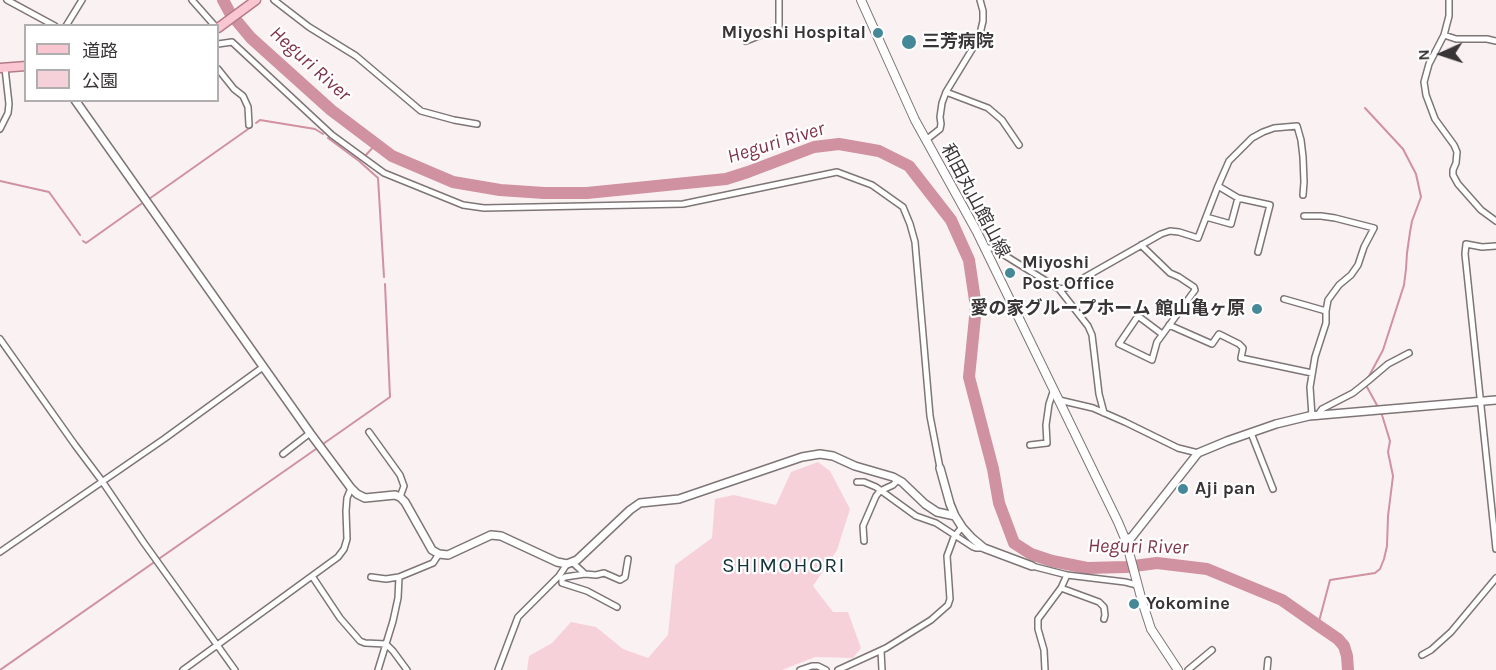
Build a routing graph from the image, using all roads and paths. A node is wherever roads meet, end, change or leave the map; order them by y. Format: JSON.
{"nodes":[{"id":1,"x":7,"y":0,"type":"edge"},
{"id":2,"x":82,"y":0,"type":"edge"},
{"id":3,"x":192,"y":0,"type":"edge"},
{"id":4,"x":274,"y":0,"type":"edge"},
{"id":5,"x":779,"y":0,"type":"edge"},
{"id":6,"x":861,"y":0,"type":"edge"},
{"id":7,"x":980,"y":0,"type":"edge"},
{"id":8,"x":1449,"y":0,"type":"edge"},
{"id":9,"x":254,"y":1,"type":"edge"},
{"id":10,"x":51,"y":24,"type":"edge"},
{"id":11,"x":67,"y":24,"type":"edge"},
{"id":12,"x":215,"y":24,"type":"edge"},
{"id":13,"x":219,"y":26,"type":"edge"},
{"id":14,"x":1443,"y":35,"type":"junction"},
{"id":15,"x":747,"y":41,"type":"dead end"},
{"id":16,"x":1496,"y":41,"type":"edge"},
{"id":17,"x":219,"y":44,"type":"edge"},
{"id":18,"x":24,"y":66,"type":"edge"},
{"id":19,"x":2,"y":68,"type":"edge"},
{"id":20,"x":219,"y":70,"type":"edge"},
{"id":21,"x":946,"y":92,"type":"junction"},
{"id":22,"x":76,"y":102,"type":"edge"},
{"id":23,"x":477,"y":124,"type":"dead end"},
{"id":24,"x":249,"y":125,"type":"dead end"},
{"id":25,"x":0,"y":129,"type":"edge"},
{"id":26,"x":926,"y":140,"type":"junction"},
{"id":27,"x":1019,"y":145,"type":"dead end"},
{"id":28,"x":1218,"y":186,"type":"junction"},
{"id":29,"x":1303,"y":195,"type":"dead end"},
{"id":30,"x":1238,"y":198,"type":"junction"},
{"id":31,"x":1304,"y":216,"type":"dead end"},
{"id":32,"x":1206,"y":217,"type":"junction"},
{"id":33,"x":1496,"y":221,"type":"edge"},
{"id":34,"x":1141,"y":245,"type":"junction"},
{"id":35,"x":1496,"y":246,"type":"edge"},
{"id":36,"x":984,"y":248,"type":"junction"},
{"id":37,"x":1258,"y":252,"type":"dead end"},
{"id":38,"x":1059,"y":289,"type":"junction"},
{"id":39,"x":1284,"y":299,"type":"dead end"},
{"id":40,"x":1326,"y":311,"type":"junction"},
{"id":41,"x":1169,"y":325,"type":"junction"},
{"id":42,"x":1162,"y":334,"type":"junction"},
{"id":43,"x":0,"y":339,"type":"edge"},
{"id":44,"x":1409,"y":353,"type":"dead end"},
{"id":45,"x":263,"y":367,"type":"junction"},
{"id":46,"x":1312,"y":373,"type":"junction"},
{"id":47,"x":1054,"y":389,"type":"junction"},
{"id":48,"x":1059,"y":400,"type":"junction"},
{"id":49,"x":1496,"y":400,"type":"edge"},
{"id":50,"x":1480,"y":401,"type":"junction"},
{"id":51,"x":1104,"y":413,"type":"junction"},
{"id":52,"x":1314,"y":416,"type":"junction"},
{"id":53,"x":369,"y":432,"type":"dead end"},
{"id":54,"x":310,"y":433,"type":"junction"},
{"id":55,"x":1251,"y":433,"type":"junction"},
{"id":56,"x":1030,"y":445,"type":"dead end"},
{"id":57,"x":1198,"y":453,"type":"junction"},
{"id":58,"x":283,"y":454,"type":"dead end"},
{"id":59,"x":940,"y":468,"type":"joint"},
{"id":60,"x":898,"y":480,"type":"junction"},
{"id":61,"x":102,"y":481,"type":"junction"},
{"id":62,"x":857,"y":482,"type":"dead end"},
{"id":63,"x":351,"y":488,"type":"junction"},
{"id":64,"x":1273,"y":489,"type":"dead end"},
{"id":65,"x":880,"y":491,"type":"junction"},
{"id":66,"x":400,"y":497,"type":"junction"},
{"id":67,"x":955,"y":516,"type":"junction"},
{"id":68,"x":962,"y":527,"type":"junction"},
{"id":69,"x":955,"y":535,"type":"junction"},
{"id":70,"x":1125,"y":540,"type":"junction"},
{"id":71,"x":864,"y":541,"type":"dead end"},
{"id":72,"x":984,"y":548,"type":"junction"},
{"id":73,"x":1496,"y":549,"type":"edge"},
{"id":74,"x":0,"y":552,"type":"edge"},
{"id":75,"x":439,"y":554,"type":"junction"},
{"id":76,"x":628,"y":559,"type":"dead end"},
{"id":77,"x":569,"y":563,"type":"junction"},
{"id":78,"x":1032,"y":566,"type":"joint"},
{"id":79,"x":585,"y":574,"type":"junction"},
{"id":80,"x":1067,"y":574,"type":"junction"},
{"id":81,"x":312,"y":576,"type":"junction"},
{"id":82,"x":371,"y":578,"type":"dead end"},
{"id":83,"x":399,"y":578,"type":"junction"},
{"id":84,"x":1496,"y":578,"type":"edge"},
{"id":85,"x":1136,"y":583,"type":"junction"},
{"id":86,"x":1061,"y":588,"type":"junction"},
{"id":87,"x":617,"y":607,"type":"dead end"},
{"id":88,"x":1104,"y":619,"type":"dead end"},
{"id":89,"x":386,"y":644,"type":"junction"},
{"id":90,"x":218,"y":645,"type":"junction"},
{"id":91,"x":1212,"y":650,"type":"dead end"},
{"id":92,"x":881,"y":651,"type":"junction"},
{"id":93,"x":1422,"y":655,"type":"dead end"},
{"id":94,"x":1268,"y":660,"type":"dead end"},
{"id":95,"x":183,"y":670,"type":"edge"},
{"id":96,"x":235,"y":670,"type":"edge"},
{"id":97,"x":378,"y":670,"type":"edge"},
{"id":98,"x":407,"y":670,"type":"edge"},
{"id":99,"x":498,"y":670,"type":"edge"},
{"id":100,"x":800,"y":670,"type":"edge"},
{"id":101,"x":826,"y":670,"type":"edge"},
{"id":102,"x":838,"y":670,"type":"edge"},
{"id":103,"x":882,"y":670,"type":"edge"},
{"id":104,"x":1045,"y":670,"type":"edge"},
{"id":105,"x":1178,"y":670,"type":"edge"},
{"id":106,"x":1188,"y":670,"type":"edge"},
{"id":107,"x":1267,"y":670,"type":"edge"}],
"edges":[{"from":1,"to":10,"type":"street"},
{"from":2,"to":11,"type":"street"},
{"from":3,"to":12,"type":"street"},
{"from":4,"to":23,"type":"street"},
{"from":5,"to":15,"type":"street"},
{"from":6,"to":26,"type":"main road","name":"和田丸山館山線"},
{"from":7,"to":21,"type":"street"},
{"from":8,"to":14,"type":"street"},
{"from":9,"to":13,"type":"main road"},
{"from":14,"to":16,"type":"street"},
{"from":14,"to":33,"type":"street"},
{"from":17,"to":59,"type":"street"},
{"from":18,"to":19,"type":"main road"},
{"from":19,"to":25,"type":"street"},
{"from":20,"to":24,"type":"street"},
{"from":21,"to":26,"type":"street"},
{"from":21,"to":27,"type":"street"},
{"from":22,"to":45,"type":"street"},
{"from":26,"to":36,"type":"main road","name":"和田丸山館山線"},
{"from":28,"to":29,"type":"street"},
{"from":28,"to":30,"type":"street"},
{"from":28,"to":32,"type":"street"},
{"from":30,"to":32,"type":"street"},
{"from":30,"to":37,"type":"street"},
{"from":31,"to":40,"type":"street"},
{"from":32,"to":34,"type":"street"},
{"from":34,"to":38,"type":"street"},
{"from":34,"to":41,"type":"street"},
{"from":35,"to":50,"type":"street"},
{"from":36,"to":38,"type":"street"},
{"from":36,"to":47,"type":"main road","name":"和田丸山館山線"},
{"from":38,"to":51,"type":"street"},
{"from":39,"to":40,"type":"street"},
{"from":40,"to":46,"type":"street"},
{"from":41,"to":42,"type":"street"},
{"from":41,"to":46,"type":"street"},
{"from":42,"to":42,"type":"street"},
{"from":43,"to":61,"type":"street"},
{"from":44,"to":52,"type":"street"},
{"from":45,"to":54,"type":"street"},
{"from":45,"to":61,"type":"street"},
{"from":46,"to":52,"type":"street"},
{"from":47,"to":48,"type":"main road","name":"和田丸山館山線"},
{"from":47,"to":56,"type":"street"},
{"from":48,"to":51,"type":"street"},
{"from":48,"to":70,"type":"main road","name":"和田丸山館山線"},
{"from":49,"to":50,"type":"street"},
{"from":50,"to":52,"type":"street"},
{"from":50,"to":73,"type":"street"},
{"from":51,"to":57,"type":"street"},
{"from":52,"to":55,"type":"street"},
{"from":53,"to":66,"type":"street"},
{"from":54,"to":58,"type":"street"},
{"from":54,"to":63,"type":"street"},
{"from":55,"to":57,"type":"street"},
{"from":55,"to":64,"type":"street"},
{"from":57,"to":70,"type":"street"},
{"from":59,"to":67,"type":"street"},
{"from":60,"to":65,"type":"street"},
{"from":60,"to":67,"type":"street"},
{"from":60,"to":77,"type":"street"},
{"from":61,"to":74,"type":"street"},
{"from":61,"to":90,"type":"street"},
{"from":62,"to":65,"type":"street"},
{"from":63,"to":66,"type":"street"},
{"from":63,"to":81,"type":"street"},
{"from":65,"to":69,"type":"street"},
{"from":65,"to":71,"type":"street"},
{"from":66,"to":75,"type":"street"},
{"from":67,"to":68,"type":"street"},
{"from":68,"to":69,"type":"street"},
{"from":68,"to":72,"type":"street"},
{"from":69,"to":72,"type":"street"},
{"from":69,"to":92,"type":"street"},
{"from":70,"to":85,"type":"main road","name":"和田丸山館山線"},
{"from":72,"to":78,"type":"street"},
{"from":75,"to":77,"type":"street"},
{"from":75,"to":83,"type":"street"},
{"from":76,"to":79,"type":"street"},
{"from":77,"to":79,"type":"street"},
{"from":77,"to":99,"type":"street"},
{"from":78,"to":80,"type":"street"},
{"from":79,"to":87,"type":"street"},
{"from":80,"to":85,"type":"street"},
{"from":80,"to":86,"type":"street"},
{"from":81,"to":89,"type":"street"},
{"from":81,"to":90,"type":"street"},
{"from":82,"to":83,"type":"street"},
{"from":83,"to":89,"type":"street"},
{"from":84,"to":93,"type":"street"},
{"from":85,"to":105,"type":"main road","name":"和田丸山館山線"},
{"from":86,"to":88,"type":"street"},
{"from":86,"to":104,"type":"street"},
{"from":89,"to":97,"type":"street"},
{"from":89,"to":98,"type":"street"},
{"from":90,"to":95,"type":"street"},
{"from":90,"to":96,"type":"street"},
{"from":91,"to":106,"type":"street"},
{"from":92,"to":102,"type":"street"},
{"from":92,"to":103,"type":"street"},
{"from":94,"to":107,"type":"street"},
{"from":100,"to":101,"type":"street"}]}
